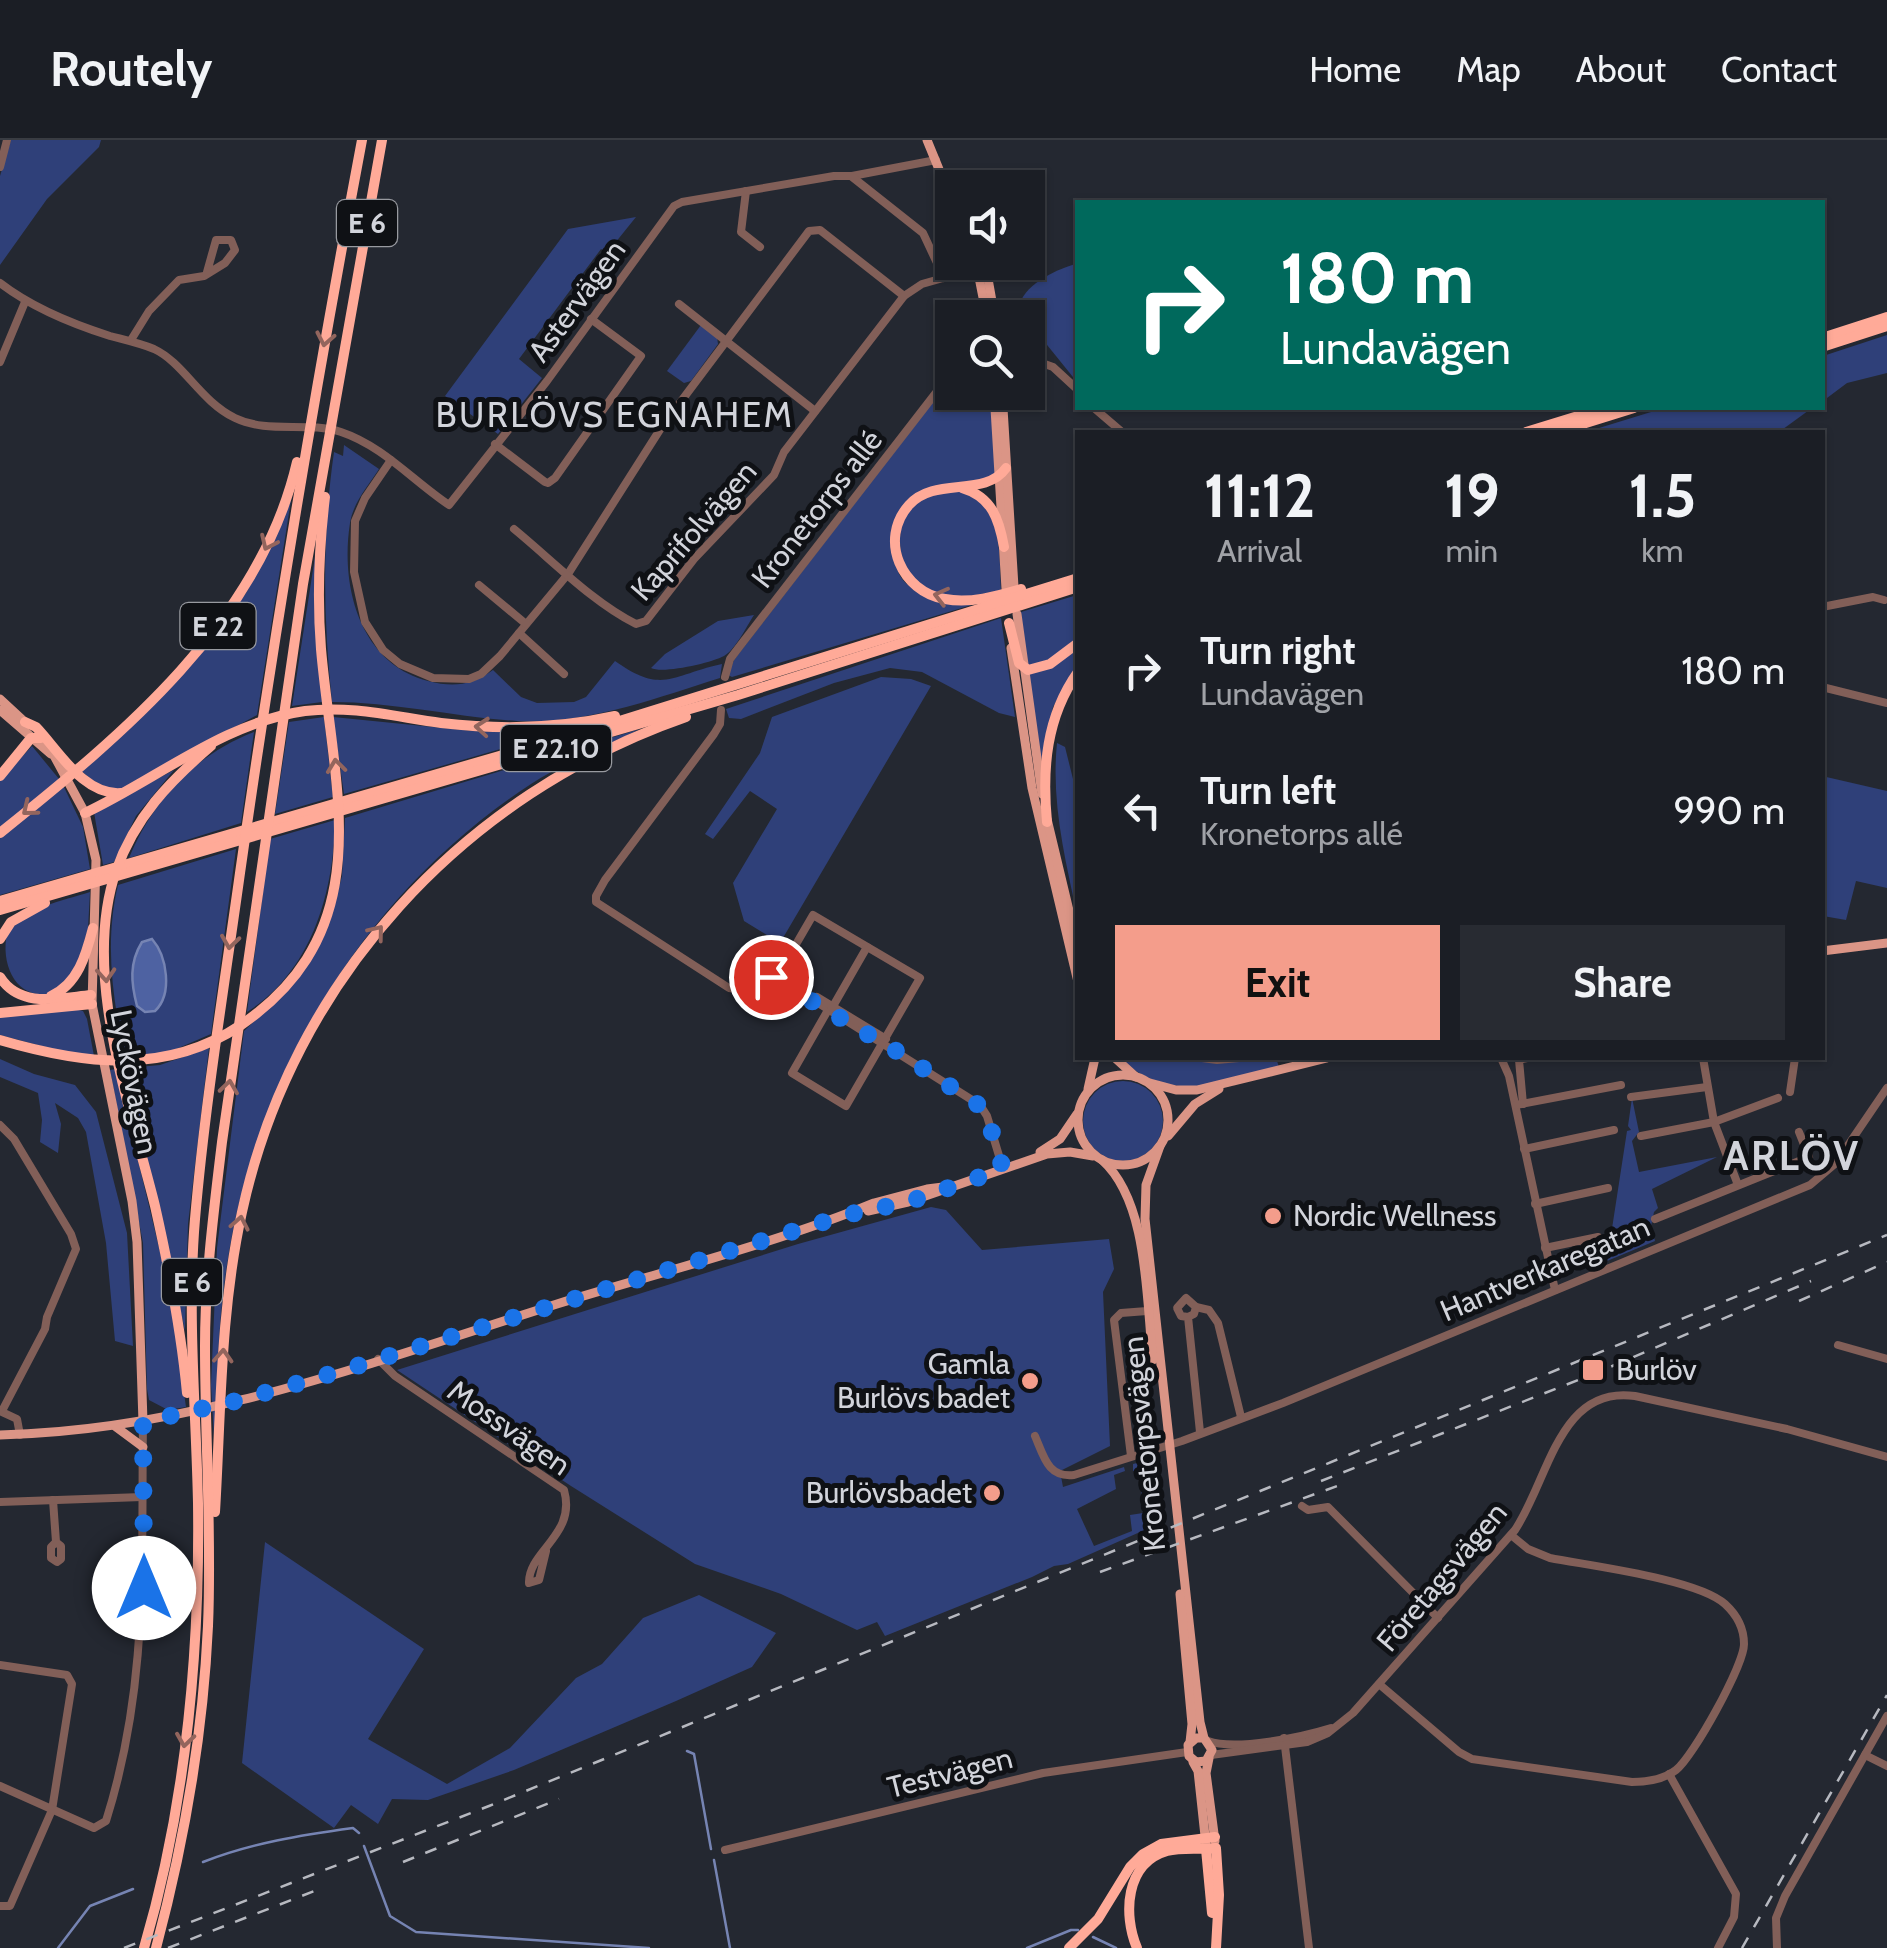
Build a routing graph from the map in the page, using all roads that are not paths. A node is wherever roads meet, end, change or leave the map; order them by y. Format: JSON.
{"nodes":[{"id":1,"x":8,"y":140,"type":"edge"},
{"id":2,"x":362,"y":140,"type":"edge"},
{"id":3,"x":382,"y":140,"type":"edge"},
{"id":4,"x":927,"y":140,"type":"edge"},
{"id":5,"x":936,"y":160,"type":"junction"},
{"id":6,"x":0,"y":167,"type":"edge"},
{"id":7,"x":940,"y":170,"type":"edge"},
{"id":8,"x":942,"y":170,"type":"edge"},
{"id":9,"x":851,"y":176,"type":"junction"},
{"id":10,"x":746,"y":191,"type":"junction"},
{"id":11,"x":760,"y":247,"type":"dead end"},
{"id":12,"x":935,"y":259,"type":"edge"},
{"id":13,"x":207,"y":272,"type":"junction"},
{"id":14,"x":938,"y":280,"type":"edge"},
{"id":15,"x":0,"y":283,"type":"edge"},
{"id":16,"x":904,"y":296,"type":"junction"},
{"id":17,"x":25,"y":302,"type":"junction"},
{"id":18,"x":678,"y":304,"type":"dead end"},
{"id":19,"x":352,"y":306,"type":"junction"},
{"id":20,"x":1887,"y":317,"type":"edge"},
{"id":21,"x":591,"y":319,"type":"junction"},
{"id":22,"x":1887,"y":326,"type":"edge"},
{"id":23,"x":1825,"y":337,"type":"edge"},
{"id":24,"x":132,"y":340,"type":"junction"},
{"id":25,"x":725,"y":340,"type":"junction"},
{"id":26,"x":1825,"y":346,"type":"edge"},
{"id":27,"x":0,"y":362,"type":"edge"},
{"id":28,"x":1045,"y":364,"type":"edge"},
{"id":29,"x":316,"y":383,"type":"junction"},
{"id":30,"x":1075,"y":387,"type":"edge"},
{"id":31,"x":935,"y":394,"type":"edge"},
{"id":32,"x":996,"y":410,"type":"edge"},
{"id":33,"x":1002,"y":410,"type":"edge"},
{"id":34,"x":1098,"y":410,"type":"edge"},
{"id":35,"x":1598,"y":410,"type":"edge"},
{"id":36,"x":1628,"y":410,"type":"edge"},
{"id":37,"x":815,"y":411,"type":"junction"},
{"id":38,"x":1120,"y":430,"type":"edge"},
{"id":39,"x":1532,"y":430,"type":"edge"},
{"id":40,"x":1563,"y":430,"type":"edge"},
{"id":41,"x":495,"y":444,"type":"junction"},
{"id":42,"x":391,"y":460,"type":"junction"},
{"id":43,"x":1003,"y":473,"type":"junction"},
{"id":44,"x":951,"y":487,"type":"junction"},
{"id":45,"x":514,"y":529,"type":"dead end"},
{"id":46,"x":1004,"y":548,"type":"junction"},
{"id":47,"x":568,"y":574,"type":"junction"},
{"id":48,"x":1075,"y":582,"type":"edge"},
{"id":49,"x":478,"y":585,"type":"dead end"},
{"id":50,"x":1884,"y":600,"type":"dead end"},
{"id":51,"x":1825,"y":606,"type":"edge"},
{"id":52,"x":1011,"y":617,"type":"joint"},
{"id":53,"x":526,"y":624,"type":"junction"},
{"id":54,"x":519,"y":633,"type":"junction"},
{"id":55,"x":1075,"y":645,"type":"edge"},
{"id":56,"x":1022,"y":667,"type":"junction"},
{"id":57,"x":564,"y":674,"type":"dead end"},
{"id":58,"x":724,"y":677,"type":"dead end"},
{"id":59,"x":1075,"y":678,"type":"edge"},
{"id":60,"x":1825,"y":688,"type":"edge"},
{"id":61,"x":708,"y":693,"type":"junction"},
{"id":62,"x":738,"y":695,"type":"junction"},
{"id":63,"x":0,"y":699,"type":"edge"},
{"id":64,"x":1887,"y":703,"type":"edge"},
{"id":65,"x":0,"y":710,"type":"edge"},
{"id":66,"x":722,"y":710,"type":"dead end"},
{"id":67,"x":26,"y":722,"type":"junction"},
{"id":68,"x":36,"y":738,"type":"junction"},
{"id":69,"x":211,"y":746,"type":"junction"},
{"id":70,"x":58,"y":756,"type":"junction"},
{"id":71,"x":0,"y":776,"type":"edge"},
{"id":72,"x":128,"y":792,"type":"junction"},
{"id":73,"x":373,"y":799,"type":"junction"},
{"id":74,"x":85,"y":813,"type":"junction"},
{"id":75,"x":1047,"y":822,"type":"junction"},
{"id":76,"x":0,"y":833,"type":"edge"},
{"id":77,"x":184,"y":853,"type":"junction"},
{"id":78,"x":162,"y":864,"type":"junction"},
{"id":79,"x":0,"y":901,"type":"edge"},
{"id":80,"x":0,"y":910,"type":"edge"},
{"id":81,"x":94,"y":923,"type":"junction"},
{"id":82,"x":1072,"y":933,"type":"edge"},
{"id":83,"x":0,"y":938,"type":"edge"},
{"id":84,"x":1887,"y":943,"type":"edge"},
{"id":85,"x":867,"y":947,"type":"junction"},
{"id":86,"x":1825,"y":951,"type":"edge"},
{"id":87,"x":778,"y":976,"type":"junction"},
{"id":88,"x":0,"y":978,"type":"edge"},
{"id":89,"x":44,"y":998,"type":"junction"},
{"id":90,"x":92,"y":999,"type":"junction"},
{"id":91,"x":830,"y":1009,"type":"junction"},
{"id":92,"x":0,"y":1013,"type":"edge"},
{"id":93,"x":0,"y":1040,"type":"edge"},
{"id":94,"x":884,"y":1040,"type":"junction"},
{"id":95,"x":1095,"y":1060,"type":"edge"},
{"id":96,"x":1117,"y":1060,"type":"edge"},
{"id":97,"x":1319,"y":1060,"type":"edge"},
{"id":98,"x":1502,"y":1060,"type":"edge"},
{"id":99,"x":1519,"y":1060,"type":"edge"},
{"id":100,"x":1704,"y":1060,"type":"edge"},
{"id":101,"x":1795,"y":1060,"type":"edge"},
{"id":102,"x":1142,"y":1080,"type":"junction"},
{"id":103,"x":1235,"y":1082,"type":"junction"},
{"id":104,"x":1621,"y":1084,"type":"dead end"},
{"id":105,"x":1708,"y":1087,"type":"junction"},
{"id":106,"x":1887,"y":1088,"type":"edge"},
{"id":107,"x":1790,"y":1092,"type":"dead end"},
{"id":108,"x":1631,"y":1097,"type":"dead end"},
{"id":109,"x":1778,"y":1098,"type":"dead end"},
{"id":110,"x":1083,"y":1101,"type":"junction"},
{"id":111,"x":1519,"y":1104,"type":"junction"},
{"id":112,"x":1714,"y":1122,"type":"junction"},
{"id":113,"x":0,"y":1125,"type":"edge"},
{"id":114,"x":1614,"y":1130,"type":"dead end"},
{"id":115,"x":1799,"y":1132,"type":"dead end"},
{"id":116,"x":1641,"y":1136,"type":"dead end"},
{"id":117,"x":1161,"y":1144,"type":"junction"},
{"id":118,"x":1524,"y":1149,"type":"junction"},
{"id":119,"x":1100,"y":1159,"type":"junction"},
{"id":120,"x":1005,"y":1168,"type":"junction"},
{"id":121,"x":1738,"y":1184,"type":"junction"},
{"id":122,"x":1608,"y":1188,"type":"dead end"},
{"id":123,"x":1535,"y":1204,"type":"junction"},
{"id":124,"x":1655,"y":1219,"type":"dead end"},
{"id":125,"x":1598,"y":1238,"type":"dead end"},
{"id":126,"x":1544,"y":1248,"type":"junction"},
{"id":127,"x":1555,"y":1290,"type":"junction"},
{"id":128,"x":1196,"y":1307,"type":"junction"},
{"id":129,"x":1150,"y":1310,"type":"junction"},
{"id":130,"x":1178,"y":1310,"type":"junction"},
{"id":131,"x":1188,"y":1317,"type":"junction"},
{"id":132,"x":1838,"y":1345,"type":"dead end"},
{"id":133,"x":378,"y":1359,"type":"junction"},
{"id":134,"x":1887,"y":1359,"type":"edge"},
{"id":135,"x":141,"y":1384,"type":"junction"},
{"id":136,"x":1,"y":1411,"type":"edge"},
{"id":137,"x":177,"y":1415,"type":"junction"},
{"id":138,"x":1241,"y":1417,"type":"junction"},
{"id":139,"x":143,"y":1422,"type":"junction"},
{"id":140,"x":114,"y":1426,"type":"junction"},
{"id":141,"x":1200,"y":1432,"type":"junction"},
{"id":142,"x":0,"y":1435,"type":"edge"},
{"id":143,"x":20,"y":1435,"type":"junction"},
{"id":144,"x":1036,"y":1436,"type":"dead end"},
{"id":145,"x":143,"y":1448,"type":"junction"},
{"id":146,"x":1131,"y":1456,"type":"junction"},
{"id":147,"x":1887,"y":1456,"type":"edge"},
{"id":148,"x":142,"y":1496,"type":"junction"},
{"id":149,"x":53,"y":1500,"type":"junction"},
{"id":150,"x":0,"y":1502,"type":"edge"},
{"id":151,"x":198,"y":1503,"type":"junction"},
{"id":152,"x":1302,"y":1506,"type":"dead end"},
{"id":153,"x":1510,"y":1535,"type":"junction"},
{"id":154,"x":56,"y":1542,"type":"dead end"},
{"id":155,"x":546,"y":1551,"type":"dead end"},
{"id":156,"x":210,"y":1566,"type":"junction"},
{"id":157,"x":1438,"y":1618,"type":"junction"},
{"id":158,"x":0,"y":1666,"type":"edge"},
{"id":159,"x":1379,"y":1684,"type":"junction"},
{"id":160,"x":1887,"y":1716,"type":"edge"},
{"id":161,"x":1206,"y":1740,"type":"junction"},
{"id":162,"x":1285,"y":1742,"type":"junction"},
{"id":163,"x":1190,"y":1751,"type":"junction"},
{"id":164,"x":1865,"y":1755,"type":"junction"},
{"id":165,"x":1210,"y":1757,"type":"junction"},
{"id":166,"x":1887,"y":1766,"type":"edge"},
{"id":167,"x":1669,"y":1774,"type":"junction"},
{"id":168,"x":0,"y":1786,"type":"edge"},
{"id":169,"x":52,"y":1810,"type":"junction"},
{"id":170,"x":1210,"y":1843,"type":"junction"},
{"id":171,"x":725,"y":1850,"type":"dead end"},
{"id":172,"x":0,"y":1906,"type":"edge"},
{"id":173,"x":144,"y":1948,"type":"edge"},
{"id":174,"x":156,"y":1948,"type":"edge"},
{"id":175,"x":1069,"y":1948,"type":"edge"},
{"id":176,"x":1138,"y":1948,"type":"edge"},
{"id":177,"x":1214,"y":1948,"type":"edge"},
{"id":178,"x":1309,"y":1948,"type":"edge"},
{"id":179,"x":1718,"y":1948,"type":"edge"},
{"id":180,"x":1776,"y":1948,"type":"edge"}],
"edges":[{"from":1,"to":6,"type":"street"},
{"from":2,"to":29,"type":"highway","number":"E 6","one_way":true},
{"from":3,"to":19,"type":"highway","number":"E 6"},
{"from":4,"to":5,"type":"main road"},
{"from":5,"to":7,"type":"main road"},
{"from":5,"to":8,"type":"main road"},
{"from":5,"to":9,"type":"street"},
{"from":9,"to":10,"type":"street"},
{"from":9,"to":12,"type":"street"},
{"from":10,"to":11,"type":"street"},
{"from":10,"to":21,"type":"street","name":"Astervägen"},
{"from":13,"to":13,"type":"street"},
{"from":13,"to":24,"type":"street"},
{"from":14,"to":16,"type":"street","name":"Kaprifolvägen"},
{"from":15,"to":17,"type":"street"},
{"from":16,"to":25,"type":"street"},
{"from":16,"to":37,"type":"street","name":"Kaprifolvägen"},
{"from":17,"to":24,"type":"street"},
{"from":17,"to":27,"type":"street"},
{"from":18,"to":25,"type":"street"},
{"from":93,"to":19,"type":"highway","one_way":true},
{"from":156,"to":19,"type":"highway","number":"E 6","one_way":true},
{"from":20,"to":23,"type":"highway"},
{"from":21,"to":41,"type":"street","name":"Astervägen"},
{"from":21,"to":41,"type":"street"},
{"from":22,"to":26,"type":"highway"},
{"from":24,"to":42,"type":"street"},
{"from":25,"to":37,"type":"street"},
{"from":25,"to":47,"type":"street"},
{"from":28,"to":30,"type":"street"},
{"from":29,"to":76,"type":"highway","number":"E 22","one_way":true},
{"from":29,"to":151,"type":"highway","number":"E 6","one_way":true},
{"from":31,"to":58,"type":"street","name":"Kronetorps allé"},
{"from":32,"to":43,"type":"main road"},
{"from":33,"to":43,"type":"main road"},
{"from":34,"to":38,"type":"street"},
{"from":35,"to":39,"type":"highway"},
{"from":36,"to":40,"type":"highway"},
{"from":37,"to":47,"type":"street","name":"Kaprifolvägen"},
{"from":41,"to":42,"type":"street","name":"Astervägen"},
{"from":42,"to":54,"type":"street"},
{"from":43,"to":44,"type":"highway"},
{"from":43,"to":46,"type":"main road"},
{"from":43,"to":46,"type":"main road"},
{"from":44,"to":46,"type":"highway"},
{"from":48,"to":44,"type":"highway","one_way":true},
{"from":45,"to":47,"type":"street"},
{"from":47,"to":53,"type":"street"},
{"from":48,"to":61,"type":"highway","number":"E 22.10"},
{"from":48,"to":62,"type":"highway","number":"E 22.10"},
{"from":49,"to":53,"type":"street"},
{"from":50,"to":51,"type":"street"},
{"from":52,"to":56,"type":"highway"},
{"from":52,"to":82,"type":"main road"},
{"from":53,"to":54,"type":"street"},
{"from":54,"to":57,"type":"street"},
{"from":55,"to":56,"type":"highway"},
{"from":56,"to":75,"type":"main road"},
{"from":59,"to":75,"type":"highway"},
{"from":60,"to":64,"type":"street"},
{"from":61,"to":69,"type":"highway","one_way":true},
{"from":61,"to":73,"type":"highway","number":"E 22.10"},
{"from":62,"to":73,"type":"highway","number":"E 22.10"},
{"from":156,"to":62,"type":"highway","one_way":true},
{"from":63,"to":67,"type":"main road","name":"Lyckövägen"},
{"from":65,"to":68,"type":"main road","name":"Lyckövägen"},
{"from":66,"to":87,"type":"street"},
{"from":67,"to":68,"type":"main road","name":"Lyckövägen"},
{"from":67,"to":70,"type":"highway"},
{"from":68,"to":70,"type":"main road","name":"Lyckövägen"},
{"from":68,"to":71,"type":"highway"},
{"from":69,"to":72,"type":"highway"},
{"from":69,"to":151,"type":"highway","one_way":true},
{"from":70,"to":72,"type":"highway"},
{"from":70,"to":74,"type":"main road","name":"Lyckövägen"},
{"from":72,"to":74,"type":"highway"},
{"from":73,"to":77,"type":"highway","number":"E 22.10"},
{"from":74,"to":81,"type":"main road","name":"Lyckövägen"},
{"from":75,"to":82,"type":"main road"},
{"from":77,"to":78,"type":"highway","number":"E 22.10"},
{"from":77,"to":79,"type":"highway","number":"E 22.10"},
{"from":78,"to":80,"type":"highway","number":"E 22.10"},
{"from":78,"to":83,"type":"highway"},
{"from":81,"to":89,"type":"highway"},
{"from":81,"to":90,"type":"main road","name":"Lyckövägen"},
{"from":84,"to":86,"type":"main road"},
{"from":85,"to":87,"type":"street"},
{"from":85,"to":91,"type":"street"},
{"from":85,"to":94,"type":"street"},
{"from":87,"to":91,"type":"street"},
{"from":88,"to":89,"type":"highway"},
{"from":89,"to":90,"type":"highway"},
{"from":90,"to":92,"type":"highway"},
{"from":90,"to":135,"type":"main road","name":"Lyckövägen"},
{"from":91,"to":94,"type":"street"},
{"from":91,"to":94,"type":"street"},
{"from":94,"to":120,"type":"street"},
{"from":95,"to":110,"type":"main road"},
{"from":96,"to":102,"type":"main road"},
{"from":97,"to":103,"type":"main road"},
{"from":98,"to":111,"type":"street"},
{"from":99,"to":111,"type":"street"},
{"from":100,"to":105,"type":"street"},
{"from":101,"to":107,"type":"street"},
{"from":102,"to":103,"type":"main road"},
{"from":102,"to":110,"type":"main road"},
{"from":102,"to":117,"type":"main road"},
{"from":103,"to":117,"type":"main road"},
{"from":104,"to":111,"type":"street"},
{"from":105,"to":108,"type":"street"},
{"from":105,"to":112,"type":"street"},
{"from":106,"to":127,"type":"street","name":"Hantverkaregatan"},
{"from":109,"to":112,"type":"street"},
{"from":110,"to":119,"type":"main road"},
{"from":110,"to":120,"type":"main road"},
{"from":111,"to":118,"type":"street"},
{"from":112,"to":116,"type":"street"},
{"from":112,"to":121,"type":"street"},
{"from":113,"to":136,"type":"street"},
{"from":114,"to":118,"type":"street"},
{"from":115,"to":121,"type":"street"},
{"from":117,"to":119,"type":"main road"},
{"from":117,"to":129,"type":"main road","name":"Kronetorpsvägen"},
{"from":118,"to":123,"type":"street"},
{"from":119,"to":120,"type":"main road"},
{"from":119,"to":129,"type":"main road","name":"Kronetorpsvägen"},
{"from":120,"to":133,"type":"main road"},
{"from":121,"to":124,"type":"street"},
{"from":122,"to":123,"type":"street"},
{"from":123,"to":126,"type":"street"},
{"from":125,"to":126,"type":"street"},
{"from":126,"to":127,"type":"street"},
{"from":127,"to":138,"type":"street","name":"Hantverkaregatan"},
{"from":128,"to":130,"type":"street"},
{"from":128,"to":131,"type":"street"},
{"from":128,"to":138,"type":"street"},
{"from":129,"to":130,"type":"street"},
{"from":129,"to":146,"type":"street"},
{"from":129,"to":161,"type":"main road","name":"Kronetorpsvägen"},
{"from":129,"to":163,"type":"main road","name":"Kronetorpsvägen"},
{"from":130,"to":131,"type":"street"},
{"from":131,"to":141,"type":"street"},
{"from":132,"to":134,"type":"street"},
{"from":133,"to":137,"type":"main road"},
{"from":133,"to":155,"type":"street","name":"Mossvägen"},
{"from":135,"to":137,"type":"main road"},
{"from":135,"to":139,"type":"main road","name":"Lyckövägen"},
{"from":136,"to":143,"type":"street"},
{"from":137,"to":139,"type":"main road"},
{"from":138,"to":141,"type":"street","name":"Hantverkaregatan"},
{"from":139,"to":140,"type":"main road"},
{"from":139,"to":145,"type":"street"},
{"from":140,"to":143,"type":"main road"},
{"from":140,"to":145,"type":"main road"},
{"from":141,"to":146,"type":"street","name":"Hantverkaregatan"},
{"from":142,"to":143,"type":"main road"},
{"from":144,"to":146,"type":"street","name":"Hantverkaregatan"},
{"from":145,"to":148,"type":"street"},
{"from":147,"to":153,"type":"street","name":"Företagsvägen"},
{"from":148,"to":149,"type":"street"},
{"from":148,"to":169,"type":"street"},
{"from":149,"to":150,"type":"street"},
{"from":149,"to":154,"type":"street"},
{"from":151,"to":173,"type":"highway","number":"E 6","one_way":true},
{"from":152,"to":157,"type":"street"},
{"from":153,"to":157,"type":"street","name":"Företagsvägen"},
{"from":153,"to":167,"type":"street"},
{"from":156,"to":174,"type":"highway","number":"E 6"},
{"from":157,"to":159,"type":"street","name":"Företagsvägen"},
{"from":158,"to":169,"type":"street"},
{"from":159,"to":162,"type":"street","name":"Företagsvägen"},
{"from":159,"to":167,"type":"street"},
{"from":160,"to":164,"type":"street"},
{"from":161,"to":162,"type":"street","name":"Företagsvägen"},
{"from":161,"to":163,"type":"main road"},
{"from":161,"to":165,"type":"main road","name":"Kronetorpsvägen"},
{"from":162,"to":165,"type":"street","name":"Företagsvägen"},
{"from":162,"to":178,"type":"street"},
{"from":163,"to":165,"type":"main road"},
{"from":163,"to":170,"type":"main road","name":"Kronetorpsvägen"},
{"from":163,"to":171,"type":"street","name":"Testvägen"},
{"from":164,"to":166,"type":"street"},
{"from":164,"to":180,"type":"street"},
{"from":165,"to":170,"type":"main road"},
{"from":167,"to":179,"type":"street"},
{"from":168,"to":169,"type":"street"},
{"from":169,"to":172,"type":"street"},
{"from":170,"to":175,"type":"highway"},
{"from":170,"to":176,"type":"highway"},
{"from":170,"to":177,"type":"highway"}]}
